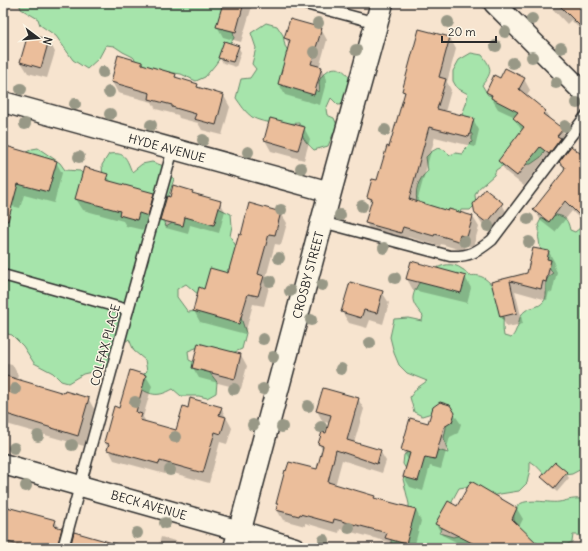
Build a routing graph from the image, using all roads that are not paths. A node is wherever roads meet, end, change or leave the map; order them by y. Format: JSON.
{"nodes":[{"id":1,"x":302,"y":3,"type":"edge"},
{"id":2,"x":494,"y":3,"type":"edge"},
{"id":3,"x":380,"y":13,"type":"edge"},
{"id":4,"x":585,"y":94,"type":"edge"},
{"id":5,"x":3,"y":102,"type":"edge"},
{"id":6,"x":585,"y":118,"type":"edge"},
{"id":7,"x":173,"y":149,"type":"junction"},
{"id":8,"x":330,"y":192,"type":"junction"},
{"id":9,"x":322,"y":222,"type":"junction"},
{"id":10,"x":3,"y":274,"type":"edge"},
{"id":11,"x":128,"y":310,"type":"junction"},
{"id":12,"x":3,"y":464,"type":"edge"},
{"id":13,"x":80,"y":485,"type":"junction"},
{"id":14,"x":237,"y":539,"type":"edge"},
{"id":15,"x":63,"y":548,"type":"edge"},
{"id":16,"x":295,"y":548,"type":"edge"}],
"edges":[{"from":1,"to":3,"type":"lane"},
{"from":2,"to":4,"type":"street"},
{"from":3,"to":8,"type":"street","name":"CROSBY STREET"},
{"from":5,"to":7,"type":"street","name":"HYDE AVENUE"},
{"from":6,"to":9,"type":"lane"},
{"from":7,"to":8,"type":"street","name":"HYDE AVENUE"},
{"from":7,"to":11,"type":"lane","name":"COLFAX PLACE"},
{"from":8,"to":9,"type":"street","name":"CROSBY STREET"},
{"from":9,"to":14,"type":"street","name":"CROSBY STREET"},
{"from":10,"to":11,"type":"lane"},
{"from":11,"to":13,"type":"lane","name":"COLFAX PLACE"},
{"from":12,"to":13,"type":"street","name":"BECK AVENUE"},
{"from":13,"to":14,"type":"street","name":"BECK AVENUE"},
{"from":13,"to":15,"type":"lane","name":"COLFAX PLACE"},
{"from":14,"to":16,"type":"street","name":"BECK AVENUE"}]}
